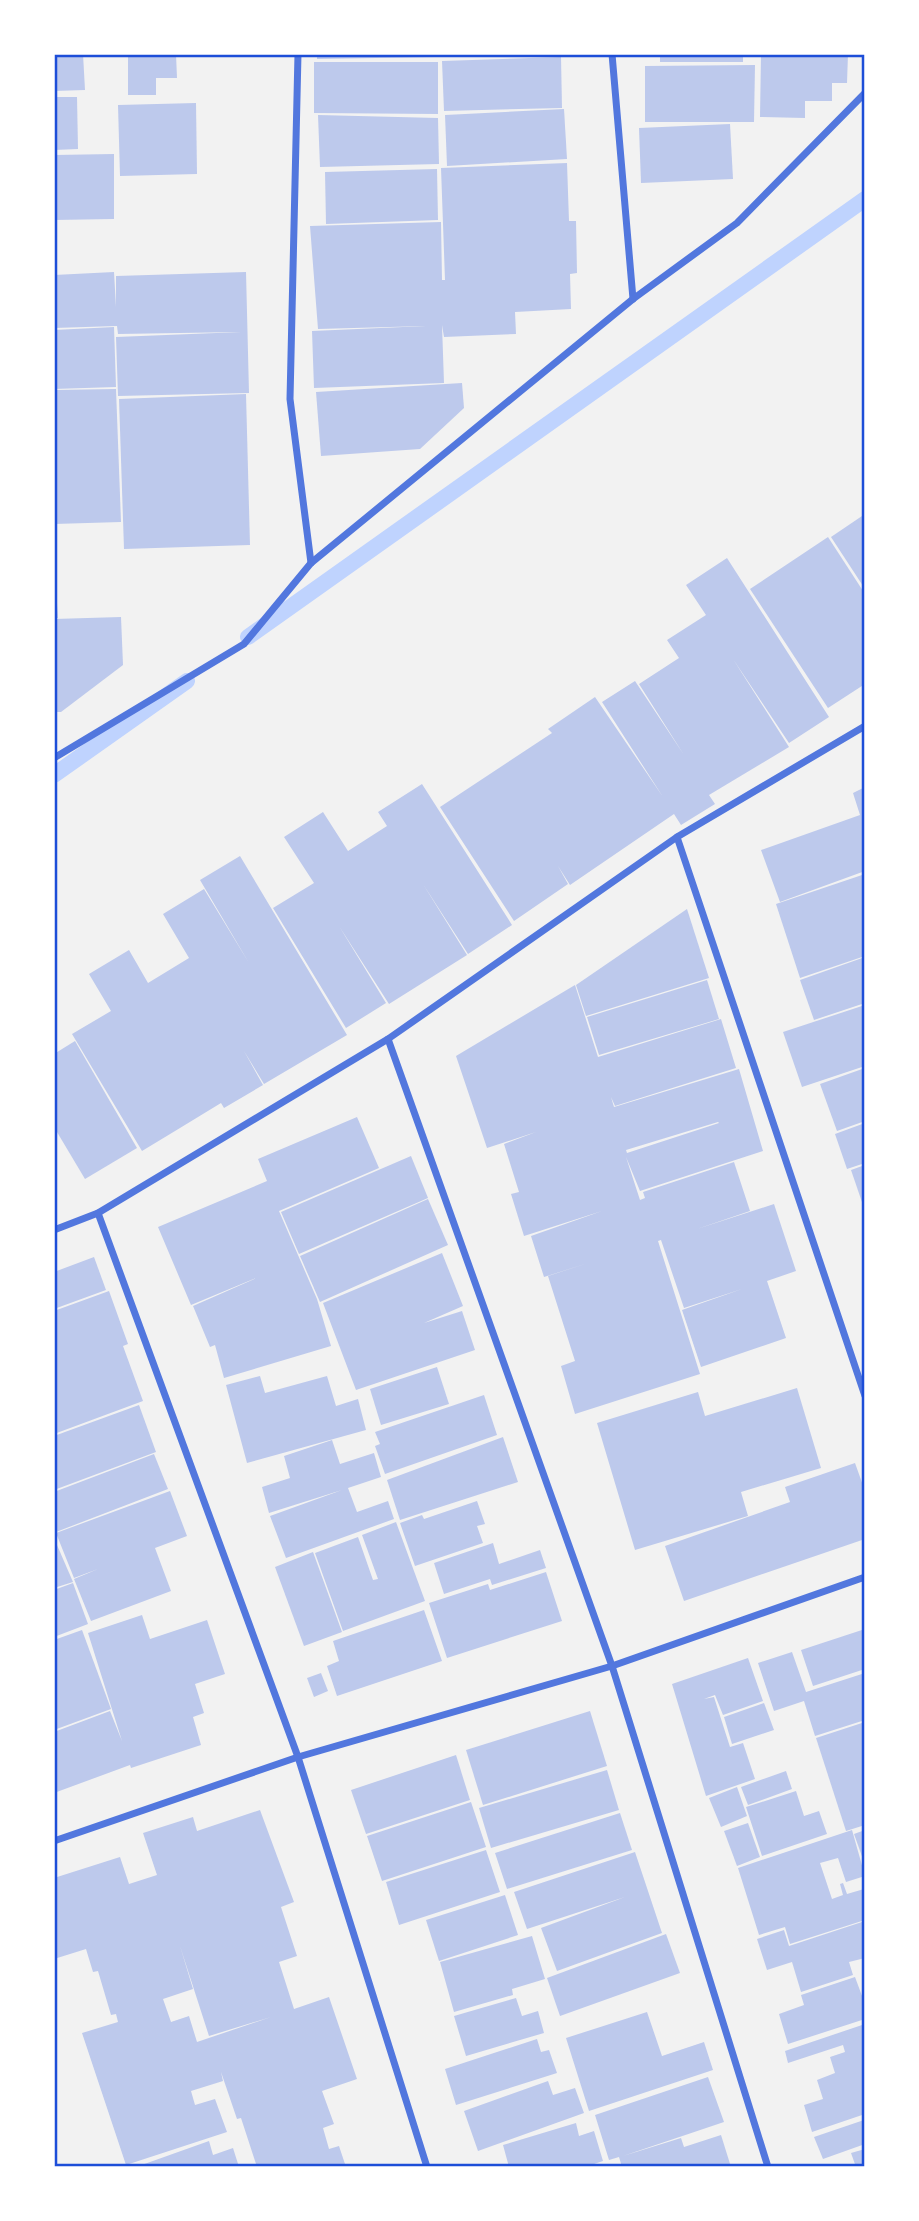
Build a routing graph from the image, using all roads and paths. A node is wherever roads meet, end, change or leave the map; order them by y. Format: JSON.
{"nodes":[{"id":1,"x":298,"y":54,"type":"edge"},
{"id":2,"x":612,"y":54,"type":"edge"},
{"id":3,"x":865,"y":93,"type":"edge"},
{"id":4,"x":634,"y":299,"type":"junction"},
{"id":5,"x":311,"y":564,"type":"junction"},
{"id":6,"x":865,"y":726,"type":"edge"},
{"id":7,"x":54,"y":758,"type":"edge"},
{"id":8,"x":677,"y":837,"type":"junction"},
{"id":9,"x":388,"y":1038,"type":"junction"},
{"id":10,"x":98,"y":1213,"type":"junction"},
{"id":11,"x":54,"y":1230,"type":"edge"},
{"id":12,"x":865,"y":1396,"type":"edge"},
{"id":13,"x":865,"y":1577,"type":"edge"},
{"id":14,"x":612,"y":1665,"type":"junction"},
{"id":15,"x":298,"y":1757,"type":"junction"},
{"id":16,"x":54,"y":1841,"type":"edge"},
{"id":17,"x":427,"y":2167,"type":"edge"},
{"id":18,"x":768,"y":2167,"type":"edge"}],
"edges":[{"from":1,"to":5,"type":"street"},
{"from":2,"to":4,"type":"street"},
{"from":3,"to":4,"type":"street"},
{"from":4,"to":5,"type":"street"},
{"from":5,"to":7,"type":"street"},
{"from":6,"to":8,"type":"street"},
{"from":8,"to":9,"type":"street"},
{"from":8,"to":12,"type":"street"},
{"from":9,"to":10,"type":"street"},
{"from":9,"to":14,"type":"street"},
{"from":10,"to":11,"type":"street"},
{"from":10,"to":15,"type":"street"},
{"from":13,"to":14,"type":"street"},
{"from":14,"to":15,"type":"street"},
{"from":14,"to":18,"type":"street"},
{"from":15,"to":16,"type":"street"},
{"from":15,"to":17,"type":"street"}]}
